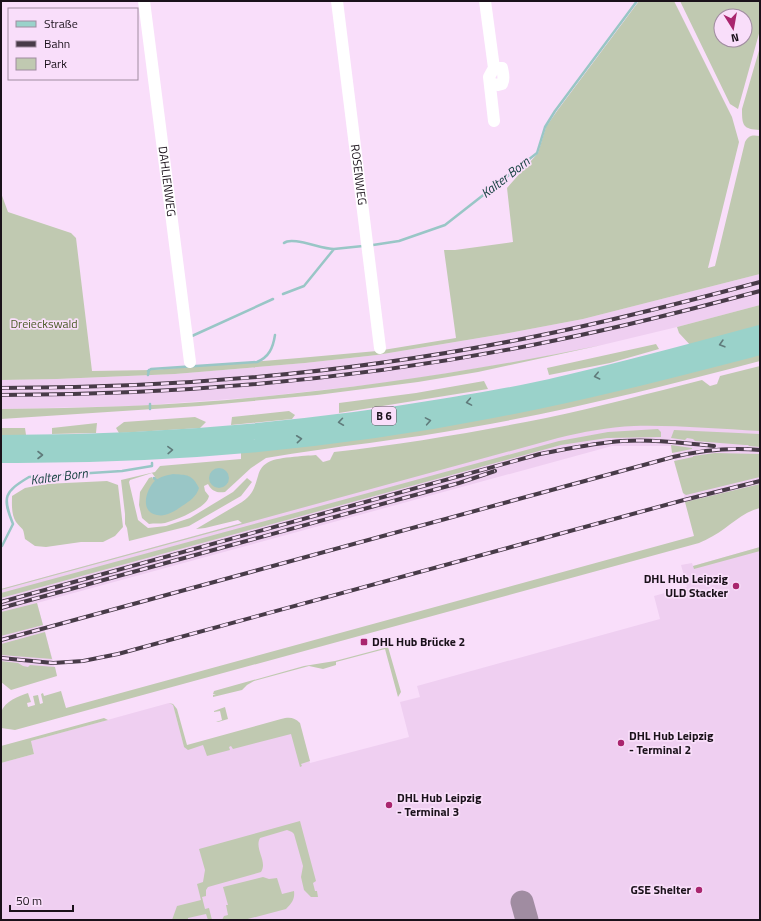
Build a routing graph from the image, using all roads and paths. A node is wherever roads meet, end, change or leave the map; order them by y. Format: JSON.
{"nodes":[{"id":1,"x":144,"y":1,"type":"edge"},
{"id":2,"x":337,"y":1,"type":"edge"},
{"id":3,"x":485,"y":1,"type":"edge"},
{"id":4,"x":494,"y":121,"type":"dead end"},
{"id":5,"x":760,"y":333,"type":"edge"},
{"id":6,"x":760,"y":347,"type":"edge"},
{"id":7,"x":380,"y":348,"type":"dead end"},
{"id":8,"x":190,"y":362,"type":"dead end"},
{"id":9,"x":1,"y":443,"type":"edge"},
{"id":10,"x":1,"y":455,"type":"edge"}],
"edges":[{"from":1,"to":8,"type":"street","name":"DAHLIENWEG"},
{"from":2,"to":7,"type":"street","name":"ROSENWEG"},
{"from":3,"to":4,"type":"street"},
{"from":5,"to":9,"type":"main road","number":"B 6","one_way":true},
{"from":10,"to":6,"type":"main road","number":"B 6","one_way":true}]}
